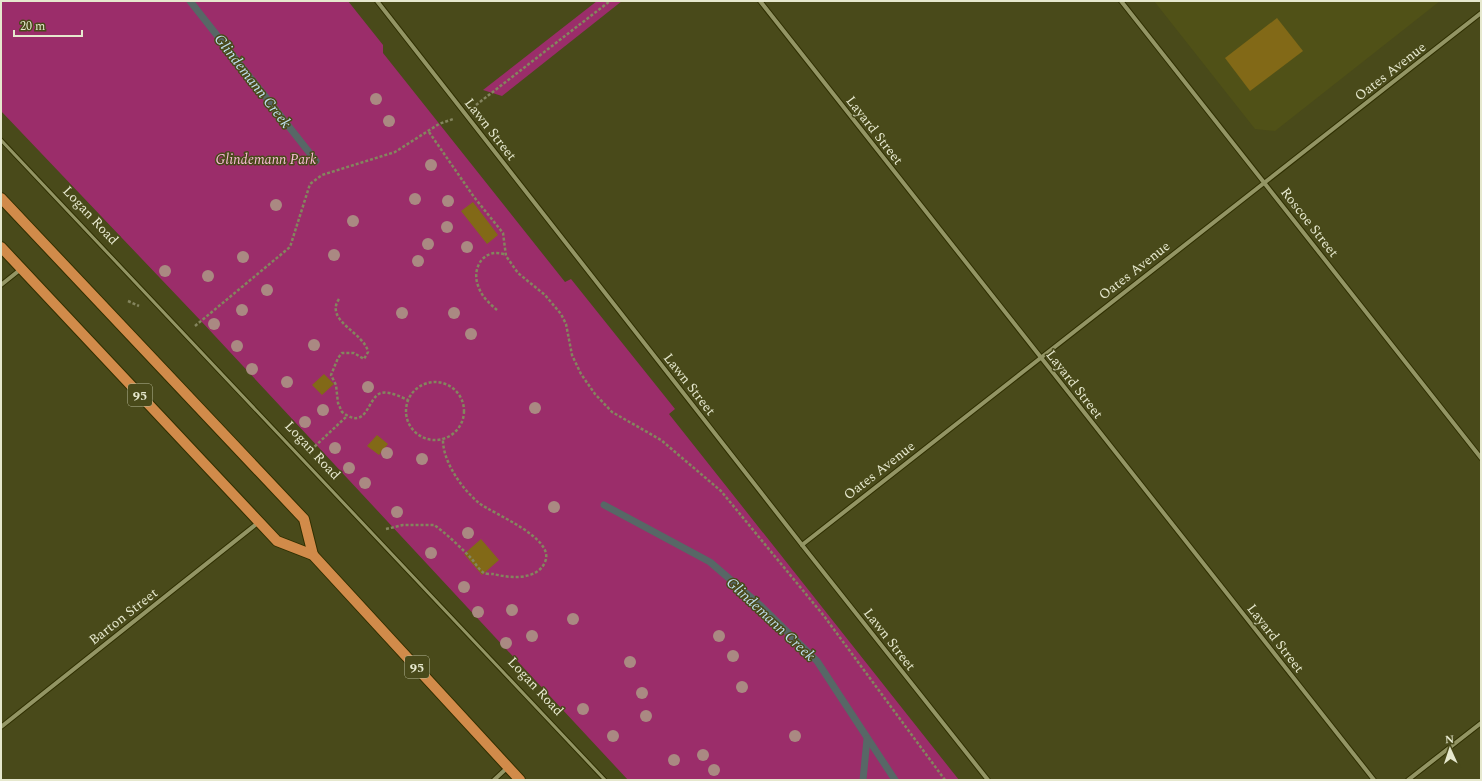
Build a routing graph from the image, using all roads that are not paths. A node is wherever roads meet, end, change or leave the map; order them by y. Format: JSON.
{"nodes":[{"id":1,"x":377,"y":1,"type":"edge"},
{"id":2,"x":760,"y":1,"type":"edge"},
{"id":3,"x":1121,"y":1,"type":"edge"},
{"id":4,"x":1481,"y":13,"type":"edge"},
{"id":5,"x":1,"y":140,"type":"edge"},
{"id":6,"x":1265,"y":182,"type":"junction"},
{"id":7,"x":1,"y":198,"type":"edge"},
{"id":8,"x":1,"y":247,"type":"edge"},
{"id":9,"x":21,"y":268,"type":"junction"},
{"id":10,"x":1,"y":285,"type":"edge"},
{"id":11,"x":1040,"y":358,"type":"junction"},
{"id":12,"x":1481,"y":458,"type":"edge"},
{"id":13,"x":259,"y":522,"type":"junction"},
{"id":14,"x":802,"y":545,"type":"junction"},
{"id":15,"x":313,"y":555,"type":"junction"},
{"id":16,"x":1481,"y":723,"type":"edge"},
{"id":17,"x":1,"y":727,"type":"edge"},
{"id":18,"x":508,"y":767,"type":"junction"},
{"id":19,"x":494,"y":780,"type":"edge"},
{"id":20,"x":520,"y":780,"type":"edge"},
{"id":21,"x":605,"y":780,"type":"edge"},
{"id":22,"x":988,"y":780,"type":"edge"},
{"id":23,"x":1374,"y":780,"type":"edge"},
{"id":24,"x":1408,"y":780,"type":"edge"}],
"edges":[{"from":1,"to":14,"type":"street","name":"Lawn Street"},
{"from":2,"to":11,"type":"street","name":"Layard Street"},
{"from":3,"to":6,"type":"street","name":"Roscoe Street"},
{"from":4,"to":6,"type":"street","name":"Oates Avenue"},
{"from":5,"to":21,"type":"lane","name":"Logan Road"},
{"from":6,"to":11,"type":"street","name":"Oates Avenue"},
{"from":6,"to":12,"type":"street","name":"Roscoe Street"},
{"from":7,"to":15,"type":"main road","number":"95"},
{"from":8,"to":9,"type":"main road","number":"95"},
{"from":9,"to":10,"type":"street"},
{"from":9,"to":13,"type":"main road","number":"95"},
{"from":11,"to":14,"type":"street","name":"Oates Avenue"},
{"from":11,"to":23,"type":"street","name":"Layard Street"},
{"from":13,"to":15,"type":"main road","number":"95"},
{"from":13,"to":17,"type":"street","name":"Barton Street"},
{"from":14,"to":22,"type":"street","name":"Lawn Street"},
{"from":15,"to":18,"type":"main road","number":"95"},
{"from":16,"to":24,"type":"street"},
{"from":18,"to":19,"type":"street"},
{"from":18,"to":20,"type":"main road","number":"95"}]}
